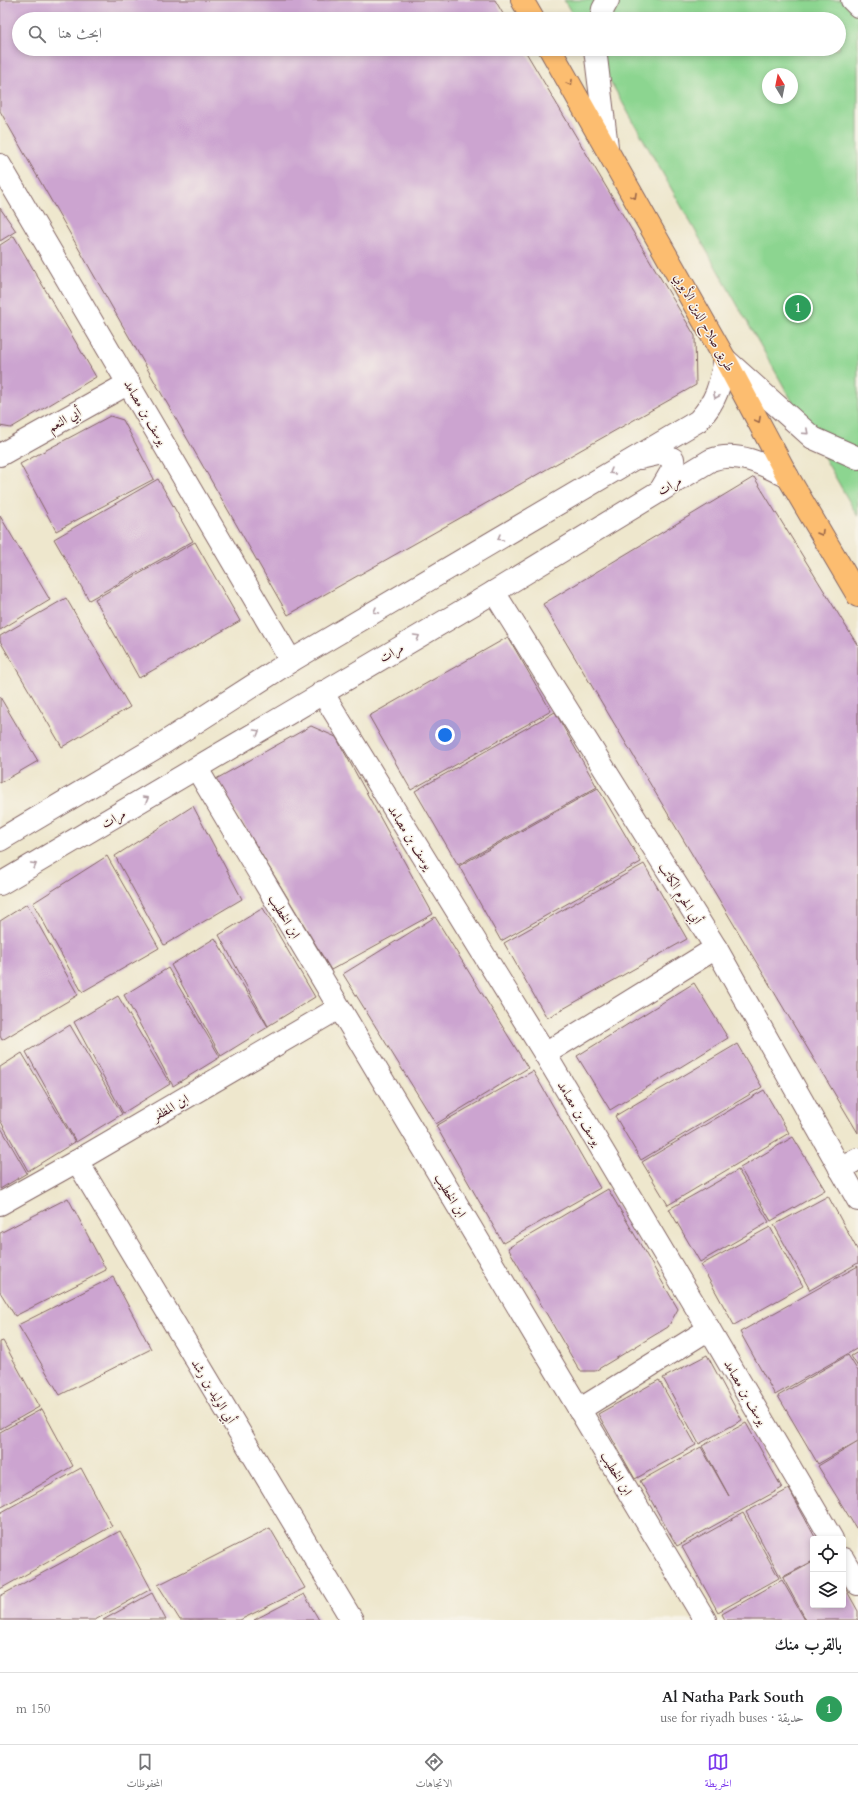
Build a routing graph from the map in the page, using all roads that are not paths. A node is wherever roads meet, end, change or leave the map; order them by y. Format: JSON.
{"nodes":[{"id":1,"x":522,"y":0,"type":"edge"},
{"id":2,"x":608,"y":0,"type":"edge"},
{"id":3,"x":852,"y":0,"type":"edge"},
{"id":4,"x":858,"y":6,"type":"edge"},
{"id":5,"x":529,"y":12,"type":"edge"},
{"id":6,"x":602,"y":12,"type":"edge"},
{"id":7,"x":554,"y":56,"type":"edge"},
{"id":8,"x":596,"y":56,"type":"edge"},
{"id":9,"x":607,"y":147,"type":"junction"},
{"id":10,"x":0,"y":165,"type":"edge"},
{"id":11,"x":725,"y":359,"type":"junction"},
{"id":12,"x":129,"y":383,"type":"junction"},
{"id":13,"x":0,"y":455,"type":"edge"},
{"id":14,"x":858,"y":458,"type":"edge"},
{"id":15,"x":633,"y":460,"type":"junction"},
{"id":16,"x":788,"y":477,"type":"junction"},
{"id":17,"x":659,"y":492,"type":"junction"},
{"id":18,"x":494,"y":592,"type":"junction"},
{"id":19,"x":858,"y":596,"type":"edge"},
{"id":20,"x":291,"y":661,"type":"junction"},
{"id":21,"x":322,"y":692,"type":"junction"},
{"id":22,"x":197,"y":769,"type":"junction"},
{"id":23,"x":0,"y":840,"type":"edge"},
{"id":24,"x":0,"y":884,"type":"edge"},
{"id":25,"x":716,"y":948,"type":"junction"},
{"id":26,"x":339,"y":1008,"type":"junction"},
{"id":27,"x":545,"y":1054,"type":"junction"},
{"id":28,"x":77,"y":1161,"type":"junction"},
{"id":29,"x":849,"y":1164,"type":"edge"},
{"id":30,"x":858,"y":1200,"type":"edge"},
{"id":31,"x":0,"y":1204,"type":"edge"},
{"id":32,"x":709,"y":1329,"type":"junction"},
{"id":33,"x":579,"y":1410,"type":"junction"},
{"id":34,"x":830,"y":1536,"type":"edge"},
{"id":35,"x":846,"y":1563,"type":"edge"},
{"id":36,"x":858,"y":1584,"type":"edge"},
{"id":37,"x":352,"y":1620,"type":"edge"},
{"id":38,"x":706,"y":1620,"type":"edge"}],
"edges":[{"from":1,"to":5,"type":"main road"},
{"from":2,"to":6,"type":"street"},
{"from":3,"to":4,"type":"street"},
{"from":7,"to":9,"type":"main road","name":"طريق صلاح الدين الأيوبي","one_way":true},
{"from":8,"to":9,"type":"street"},
{"from":9,"to":11,"type":"main road","name":"طريق صلاح الدين الأيوبي","one_way":true},
{"from":10,"to":12,"type":"street","name":"يوسف بن مصامد"},
{"from":11,"to":14,"type":"street","one_way":true},
{"from":11,"to":15,"type":"street","one_way":true},
{"from":11,"to":16,"type":"main road","name":"طريق صلاح الدين الأيوبي","one_way":true},
{"from":12,"to":13,"type":"street","name":"أبي النعم"},
{"from":12,"to":20,"type":"street","name":"يوسف بن مصامد"},
{"from":15,"to":17,"type":"street"},
{"from":15,"to":20,"type":"street","one_way":true},
{"from":16,"to":17,"type":"street","name":"مرات"},
{"from":16,"to":19,"type":"main road","name":"طريق صلاح الدين الأيوبي","one_way":true},
{"from":17,"to":18,"type":"street","name":"مرات"},
{"from":21,"to":18,"type":"street","name":"مرات","one_way":true},
{"from":18,"to":25,"type":"street","name":"أبي الحرم الكاتب"},
{"from":20,"to":23,"type":"street"},
{"from":22,"to":21,"type":"street","name":"مرات","one_way":true},
{"from":21,"to":27,"type":"street","name":"يوسف بن مصامد"},
{"from":24,"to":22,"type":"street","name":"مرات","one_way":true},
{"from":22,"to":26,"type":"street","name":"ابن الخطيب"},
{"from":25,"to":27,"type":"street"},
{"from":25,"to":29,"type":"street","name":"أبي الحرم الكاتب"},
{"from":26,"to":28,"type":"street","name":"ابن المظفر"},
{"from":26,"to":33,"type":"street","name":"ابن الخطيب"},
{"from":27,"to":32,"type":"street","name":"يوسف بن مصامد"},
{"from":28,"to":31,"type":"street","name":"ابن المظفر"},
{"from":28,"to":37,"type":"street","name":"أبي الوليد بن رشد"},
{"from":29,"to":30,"type":"street","name":"أبي الحرم الكاتب"},
{"from":32,"to":33,"type":"street"},
{"from":32,"to":34,"type":"street","name":"يوسف بن مصامد"},
{"from":33,"to":38,"type":"street","name":"ابن الخطيب"},
{"from":35,"to":36,"type":"street"}]}
